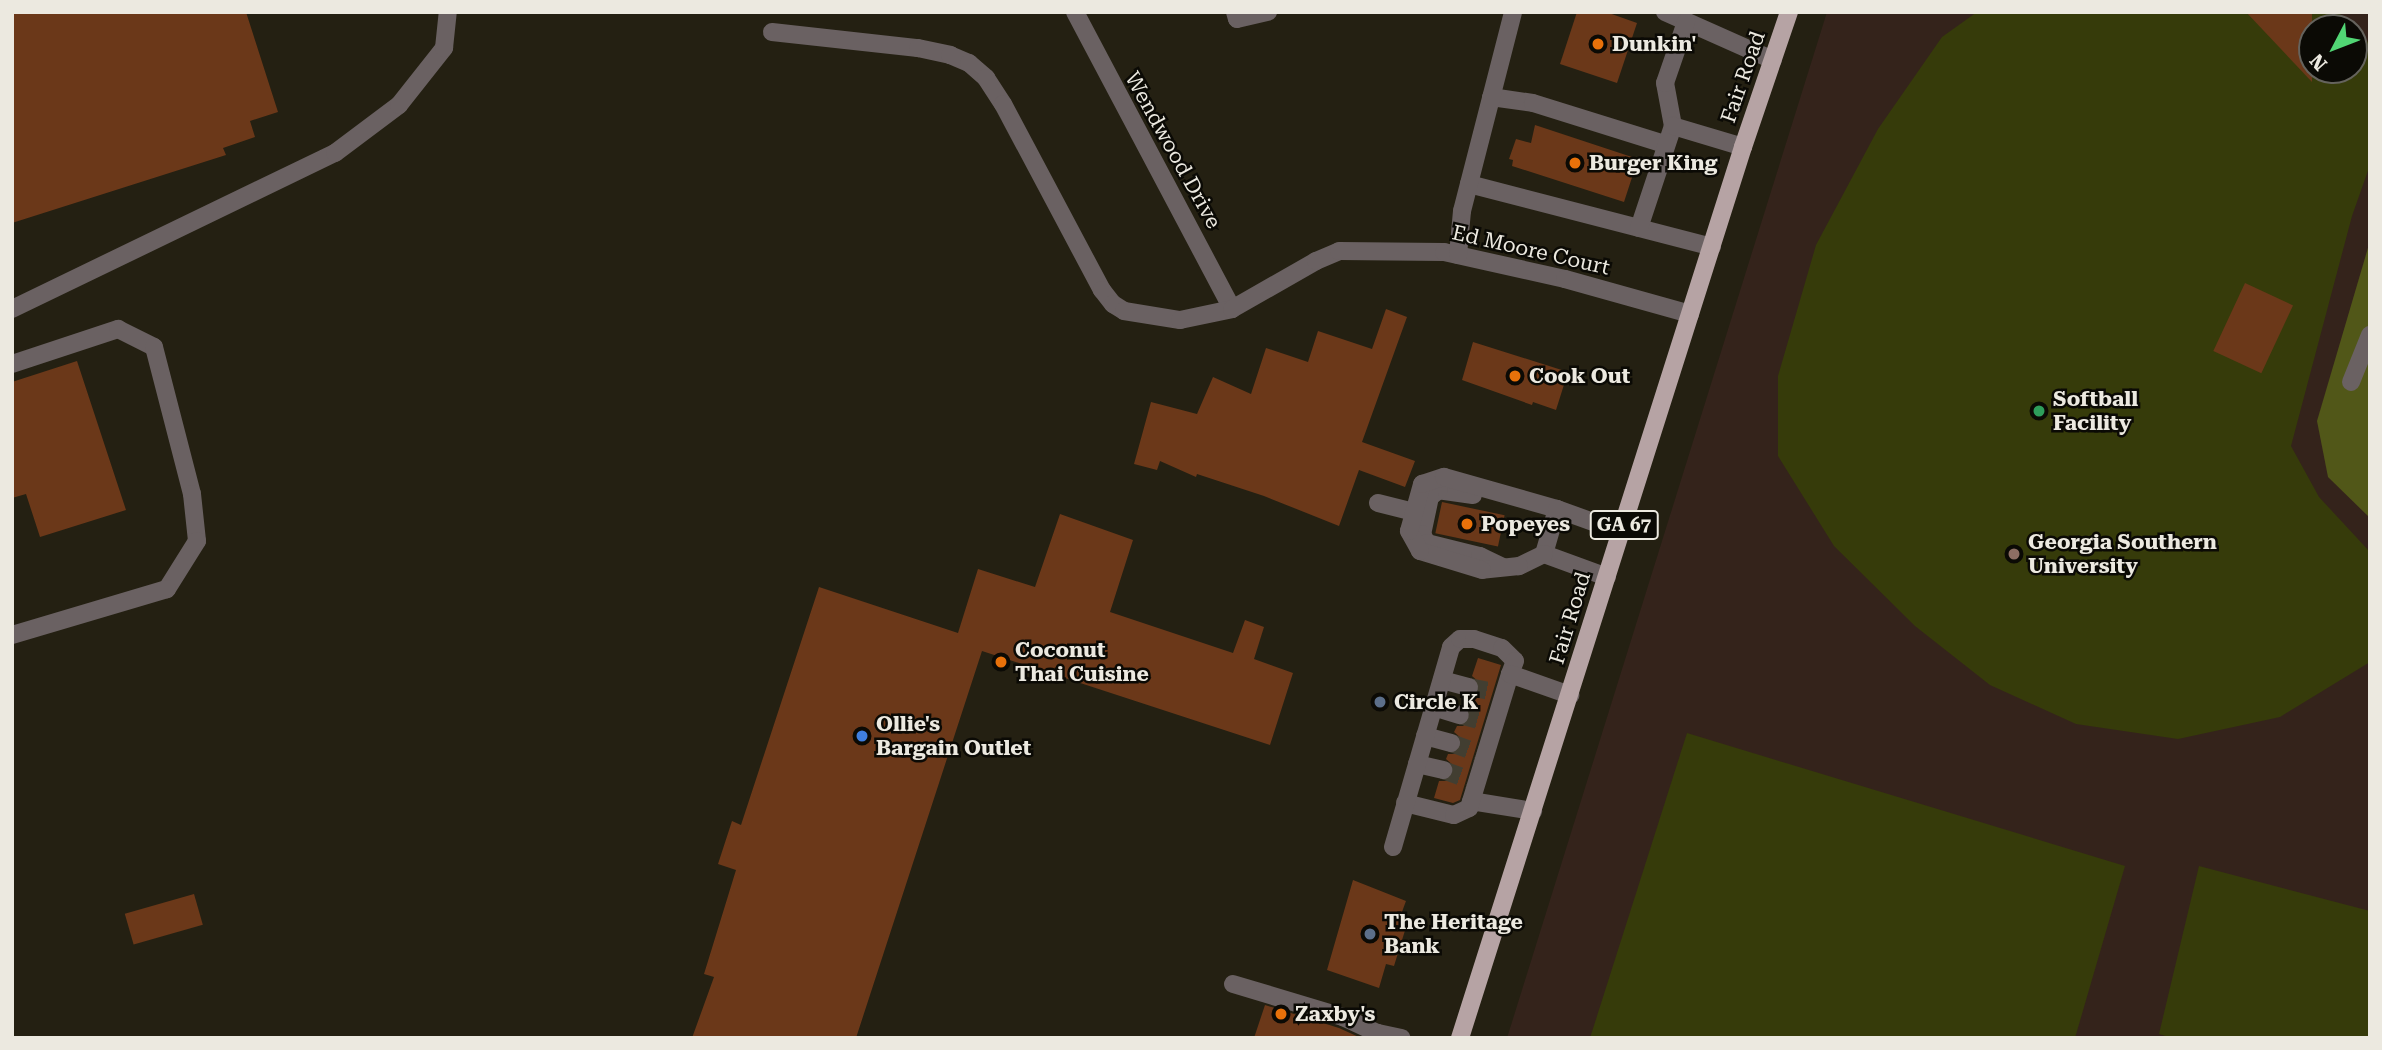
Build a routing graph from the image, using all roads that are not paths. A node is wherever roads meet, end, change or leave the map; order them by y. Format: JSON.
{"nodes":[{"id":1,"x":447,"y":12,"type":"edge"},
{"id":2,"x":1075,"y":12,"type":"edge"},
{"id":3,"x":1235,"y":12,"type":"edge"},
{"id":4,"x":1268,"y":12,"type":"edge"},
{"id":5,"x":1513,"y":12,"type":"edge"},
{"id":6,"x":1665,"y":12,"type":"edge"},
{"id":7,"x":1789,"y":12,"type":"edge"},
{"id":8,"x":1686,"y":22,"type":"junction"},
{"id":9,"x":772,"y":32,"type":"dead end"},
{"id":10,"x":1773,"y":60,"type":"junction"},
{"id":11,"x":1491,"y":97,"type":"junction"},
{"id":12,"x":1673,"y":126,"type":"junction"},
{"id":13,"x":1665,"y":144,"type":"junction"},
{"id":14,"x":1743,"y":148,"type":"junction"},
{"id":15,"x":1469,"y":184,"type":"junction"},
{"id":16,"x":1639,"y":228,"type":"junction"},
{"id":17,"x":1712,"y":247,"type":"junction"},
{"id":18,"x":1458,"y":255,"type":"junction"},
{"id":19,"x":12,"y":309,"type":"edge"},
{"id":20,"x":1232,"y":309,"type":"junction"},
{"id":21,"x":1690,"y":314,"type":"junction"},
{"id":22,"x":2370,"y":335,"type":"edge"},
{"id":23,"x":12,"y":365,"type":"edge"},
{"id":24,"x":2350,"y":382,"type":"dead end"},
{"id":25,"x":1489,"y":490,"type":"junction"},
{"id":26,"x":1378,"y":503,"type":"dead end"},
{"id":27,"x":1557,"y":509,"type":"junction"},
{"id":28,"x":1414,"y":512,"type":"junction"},
{"id":29,"x":1621,"y":532,"type":"junction"},
{"id":30,"x":1544,"y":554,"type":"junction"},
{"id":31,"x":1504,"y":568,"type":"junction"},
{"id":32,"x":1607,"y":577,"type":"junction"},
{"id":33,"x":12,"y":635,"type":"edge"},
{"id":34,"x":1510,"y":674,"type":"junction"},
{"id":35,"x":1442,"y":680,"type":"junction"},
{"id":36,"x":1469,"y":687,"type":"tunnel mouth"},
{"id":37,"x":1570,"y":695,"type":"junction"},
{"id":38,"x":1433,"y":707,"type":"junction"},
{"id":39,"x":1460,"y":715,"type":"tunnel mouth"},
{"id":40,"x":1425,"y":736,"type":"junction"},
{"id":41,"x":1451,"y":743,"type":"tunnel mouth"},
{"id":42,"x":1417,"y":764,"type":"junction"},
{"id":43,"x":1443,"y":770,"type":"tunnel mouth"},
{"id":44,"x":1471,"y":801,"type":"junction"},
{"id":45,"x":1405,"y":803,"type":"junction"},
{"id":46,"x":1532,"y":811,"type":"junction"},
{"id":47,"x":1393,"y":847,"type":"dead end"},
{"id":48,"x":1233,"y":984,"type":"dead end"},
{"id":49,"x":1377,"y":1035,"type":"edge"},
{"id":50,"x":1401,"y":1038,"type":"edge"},
{"id":51,"x":1460,"y":1038,"type":"edge"}],
"edges":[{"from":1,"to":19,"type":"street"},
{"from":2,"to":20,"type":"street","name":"Wendwood Drive"},
{"from":3,"to":4,"type":"street"},
{"from":5,"to":11,"type":"street"},
{"from":6,"to":8,"type":"street"},
{"from":7,"to":10,"type":"main road","name":"Fair Road","number":"GA 67"},
{"from":8,"to":10,"type":"street"},
{"from":8,"to":12,"type":"street"},
{"from":9,"to":20,"type":"street","name":"Ed Moore Court"},
{"from":10,"to":14,"type":"main road","name":"Fair Road","number":"GA 67"},
{"from":11,"to":13,"type":"street"},
{"from":11,"to":15,"type":"street"},
{"from":12,"to":13,"type":"street"},
{"from":12,"to":14,"type":"street"},
{"from":13,"to":16,"type":"street"},
{"from":14,"to":17,"type":"main road","name":"Fair Road","number":"GA 67"},
{"from":15,"to":16,"type":"street"},
{"from":15,"to":18,"type":"street"},
{"from":16,"to":17,"type":"street"},
{"from":17,"to":21,"type":"main road","name":"Fair Road","number":"GA 67"},
{"from":18,"to":20,"type":"street","name":"Ed Moore Court"},
{"from":18,"to":21,"type":"street","name":"Ed Moore Court"},
{"from":21,"to":29,"type":"main road","name":"Fair Road","number":"GA 67"},
{"from":22,"to":24,"type":"street"},
{"from":23,"to":33,"type":"street"},
{"from":25,"to":27,"type":"street"},
{"from":25,"to":28,"type":"street"},
{"from":25,"to":31,"type":"street"},
{"from":26,"to":28,"type":"street"},
{"from":27,"to":29,"type":"street"},
{"from":27,"to":30,"type":"street"},
{"from":28,"to":31,"type":"street"},
{"from":29,"to":32,"type":"main road","name":"Fair Road","number":"GA 67"},
{"from":30,"to":31,"type":"street"},
{"from":30,"to":32,"type":"street"},
{"from":32,"to":37,"type":"main road","name":"Fair Road","number":"GA 67"},
{"from":34,"to":35,"type":"street"},
{"from":34,"to":37,"type":"street"},
{"from":34,"to":44,"type":"street"},
{"from":35,"to":36,"type":"street"},
{"from":35,"to":38,"type":"street"},
{"from":37,"to":46,"type":"main road","name":"Fair Road","number":"GA 67"},
{"from":38,"to":39,"type":"street"},
{"from":38,"to":40,"type":"street"},
{"from":40,"to":41,"type":"street"},
{"from":40,"to":42,"type":"street"},
{"from":42,"to":43,"type":"street"},
{"from":42,"to":45,"type":"street"},
{"from":44,"to":45,"type":"street"},
{"from":44,"to":46,"type":"street"},
{"from":45,"to":47,"type":"street"},
{"from":46,"to":51,"type":"main road","name":"Fair Road","number":"GA 67"},
{"from":48,"to":49,"type":"street"},
{"from":49,"to":50,"type":"street"}]}
